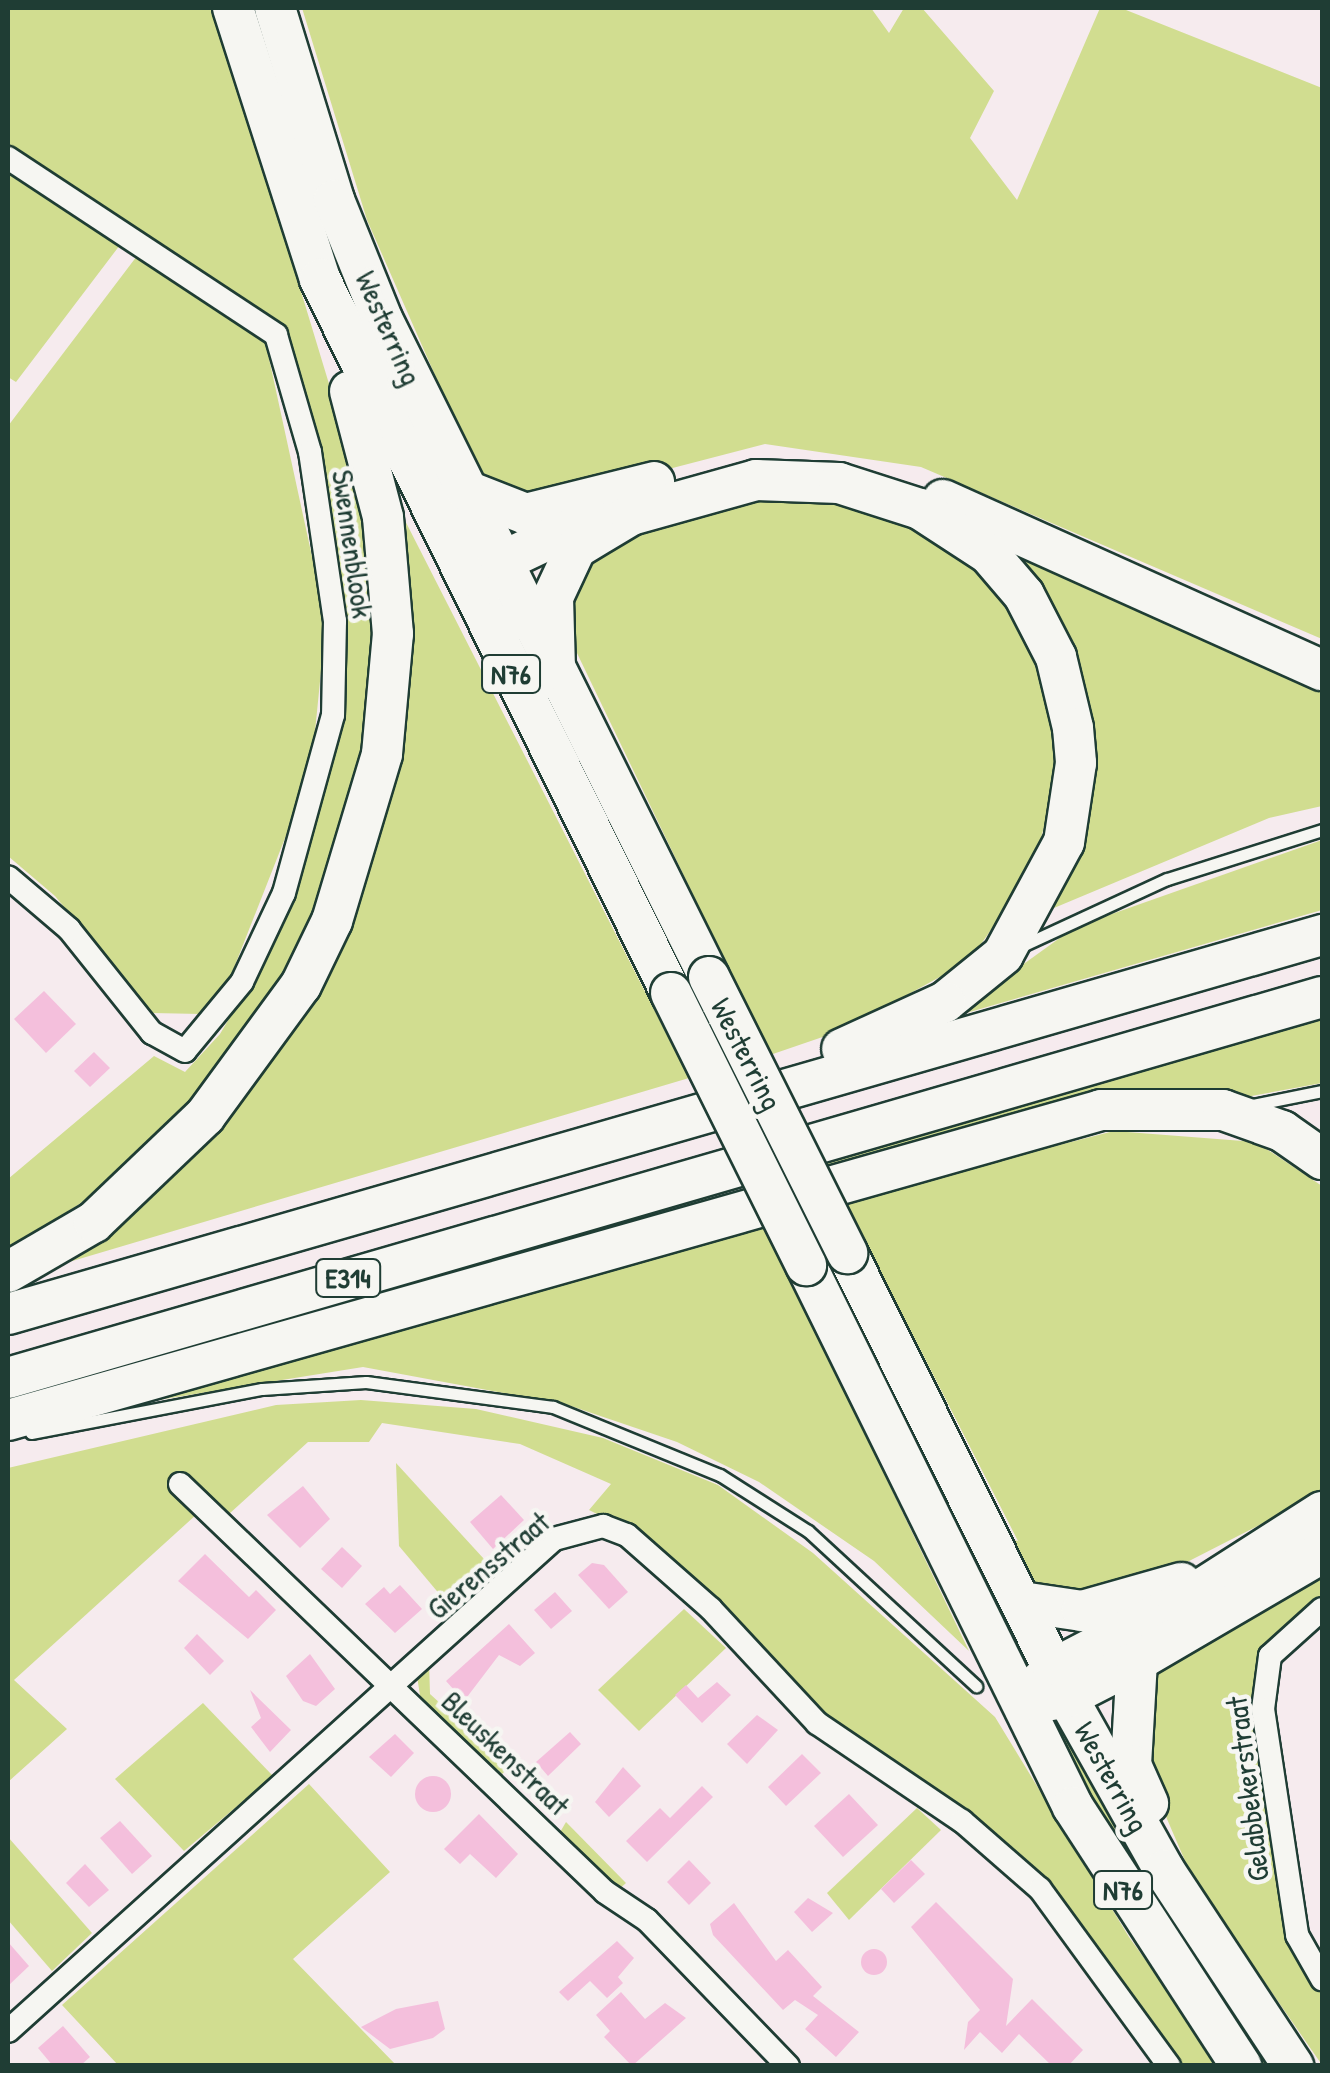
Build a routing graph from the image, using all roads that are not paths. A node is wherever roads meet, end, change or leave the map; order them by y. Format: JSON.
{"nodes":[{"id":1,"x":233,"y":8,"type":"edge"},
{"id":2,"x":275,"y":8,"type":"edge"},
{"id":3,"x":8,"y":158,"type":"edge"},
{"id":4,"x":354,"y":353,"type":"junction"},
{"id":5,"x":716,"y":469,"type":"junction"},
{"id":6,"x":466,"y":492,"type":"junction"},
{"id":7,"x":501,"y":562,"type":"junction"},
{"id":8,"x":477,"y":607,"type":"junction"},
{"id":9,"x":555,"y":669,"type":"junction"},
{"id":10,"x":1322,"y":670,"type":"edge"},
{"id":11,"x":1322,"y":830,"type":"edge"},
{"id":12,"x":8,"y":877,"type":"edge"},
{"id":13,"x":1322,"y":934,"type":"edge"},
{"id":14,"x":1003,"y":955,"type":"junction"},
{"id":15,"x":1322,"y":997,"type":"edge"},
{"id":16,"x":1322,"y":1092,"type":"edge"},
{"id":17,"x":729,"y":1106,"type":"junction"},
{"id":18,"x":1223,"y":1110,"type":"junction"},
{"id":19,"x":1322,"y":1159,"type":"edge"},
{"id":20,"x":8,"y":1272,"type":"edge"},
{"id":21,"x":8,"y":1314,"type":"edge"},
{"id":22,"x":8,"y":1378,"type":"edge"},
{"id":23,"x":8,"y":1420,"type":"edge"},
{"id":24,"x":8,"y":1437,"type":"edge"},
{"id":25,"x":180,"y":1484,"type":"dead end"},
{"id":26,"x":1322,"y":1512,"type":"edge"},
{"id":27,"x":1322,"y":1553,"type":"edge"},
{"id":28,"x":1219,"y":1574,"type":"junction"},
{"id":29,"x":1021,"y":1602,"type":"junction"},
{"id":30,"x":1322,"y":1608,"type":"edge"},
{"id":31,"x":1136,"y":1661,"type":"junction"},
{"id":32,"x":1060,"y":1683,"type":"junction"},
{"id":33,"x":976,"y":1686,"type":"dead end"},
{"id":34,"x":394,"y":1688,"type":"junction"},
{"id":35,"x":1018,"y":1705,"type":"junction"},
{"id":36,"x":1164,"y":1870,"type":"junction"},
{"id":37,"x":1322,"y":1979,"type":"edge"},
{"id":38,"x":8,"y":2031,"type":"edge"},
{"id":39,"x":788,"y":2066,"type":"edge"},
{"id":40,"x":1169,"y":2066,"type":"edge"},
{"id":41,"x":1241,"y":2066,"type":"edge"},
{"id":42,"x":1293,"y":2066,"type":"edge"}],
"edges":[{"from":1,"to":4,"type":"highway","name":"Westerring","number":"N76"},
{"from":2,"to":6,"type":"highway","name":"Westerring","number":"N76"},
{"from":3,"to":12,"type":"street","name":"Swennenblook"},
{"from":4,"to":8,"type":"highway","name":"Westerring","number":"N76"},
{"from":4,"to":20,"type":"highway"},
{"from":5,"to":6,"type":"highway"},
{"from":5,"to":7,"type":"highway"},
{"from":5,"to":10,"type":"highway"},
{"from":6,"to":7,"type":"highway","name":"Westerring","number":"N76"},
{"from":7,"to":8,"type":"highway"},
{"from":7,"to":9,"type":"highway","name":"Westerring","number":"N76"},
{"from":8,"to":35,"type":"highway","name":"Westerring","number":"N76","bridge":true},
{"from":9,"to":14,"type":"highway"},
{"from":9,"to":29,"type":"highway","name":"Westerring","number":"N76","bridge":true},
{"from":11,"to":14,"type":"lane"},
{"from":13,"to":17,"type":"highway","number":"E314"},
{"from":14,"to":17,"type":"highway"},
{"from":15,"to":22,"type":"highway","number":"E314"},
{"from":16,"to":18,"type":"lane"},
{"from":17,"to":21,"type":"highway","number":"E314"},
{"from":18,"to":19,"type":"highway"},
{"from":18,"to":23,"type":"highway"},
{"from":24,"to":33,"type":"lane"},
{"from":25,"to":34,"type":"street","name":"Bleuskenstraat"},
{"from":26,"to":28,"type":"highway"},
{"from":27,"to":31,"type":"highway"},
{"from":28,"to":29,"type":"highway"},
{"from":28,"to":32,"type":"highway"},
{"from":29,"to":32,"type":"highway","name":"Westerring","number":"N76"},
{"from":30,"to":37,"type":"street","name":"Gelabbekerstraat"},
{"from":31,"to":32,"type":"highway"},
{"from":31,"to":36,"type":"highway"},
{"from":32,"to":35,"type":"highway"},
{"from":32,"to":36,"type":"highway","name":"Westerring","number":"N76"},
{"from":34,"to":38,"type":"street","name":"Gierensstraat"},
{"from":34,"to":39,"type":"street","name":"Bleuskenstraat"},
{"from":34,"to":40,"type":"street","name":"Gierensstraat"},
{"from":35,"to":41,"type":"highway","name":"Westerring","number":"N76"},
{"from":36,"to":42,"type":"highway","name":"Westerring","number":"N76"}]}
